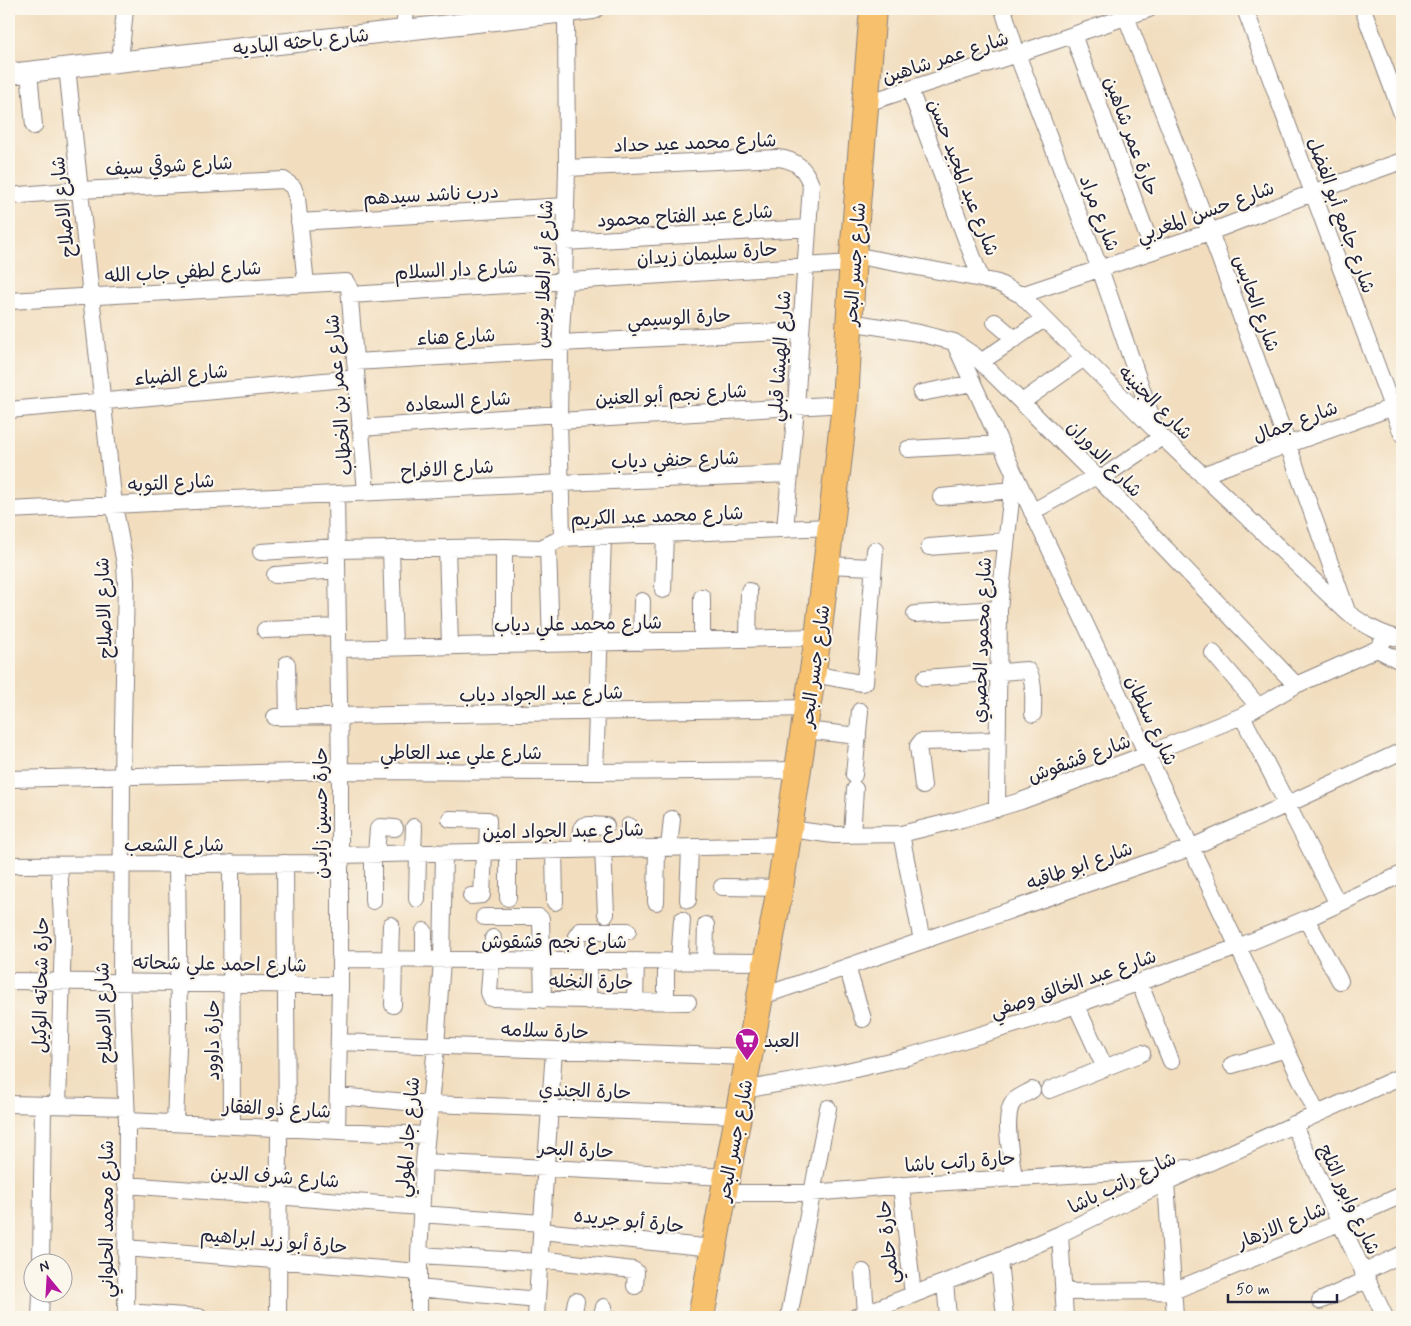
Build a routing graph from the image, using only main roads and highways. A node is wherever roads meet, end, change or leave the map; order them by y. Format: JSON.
{"nodes":[{"id":1,"x":873,"y":9,"type":"edge"},
{"id":2,"x":701,"y":1317,"type":"edge"}],
"edges":[{"from":1,"to":2,"type":"main road","name":"شارع جسر البحر"}]}
